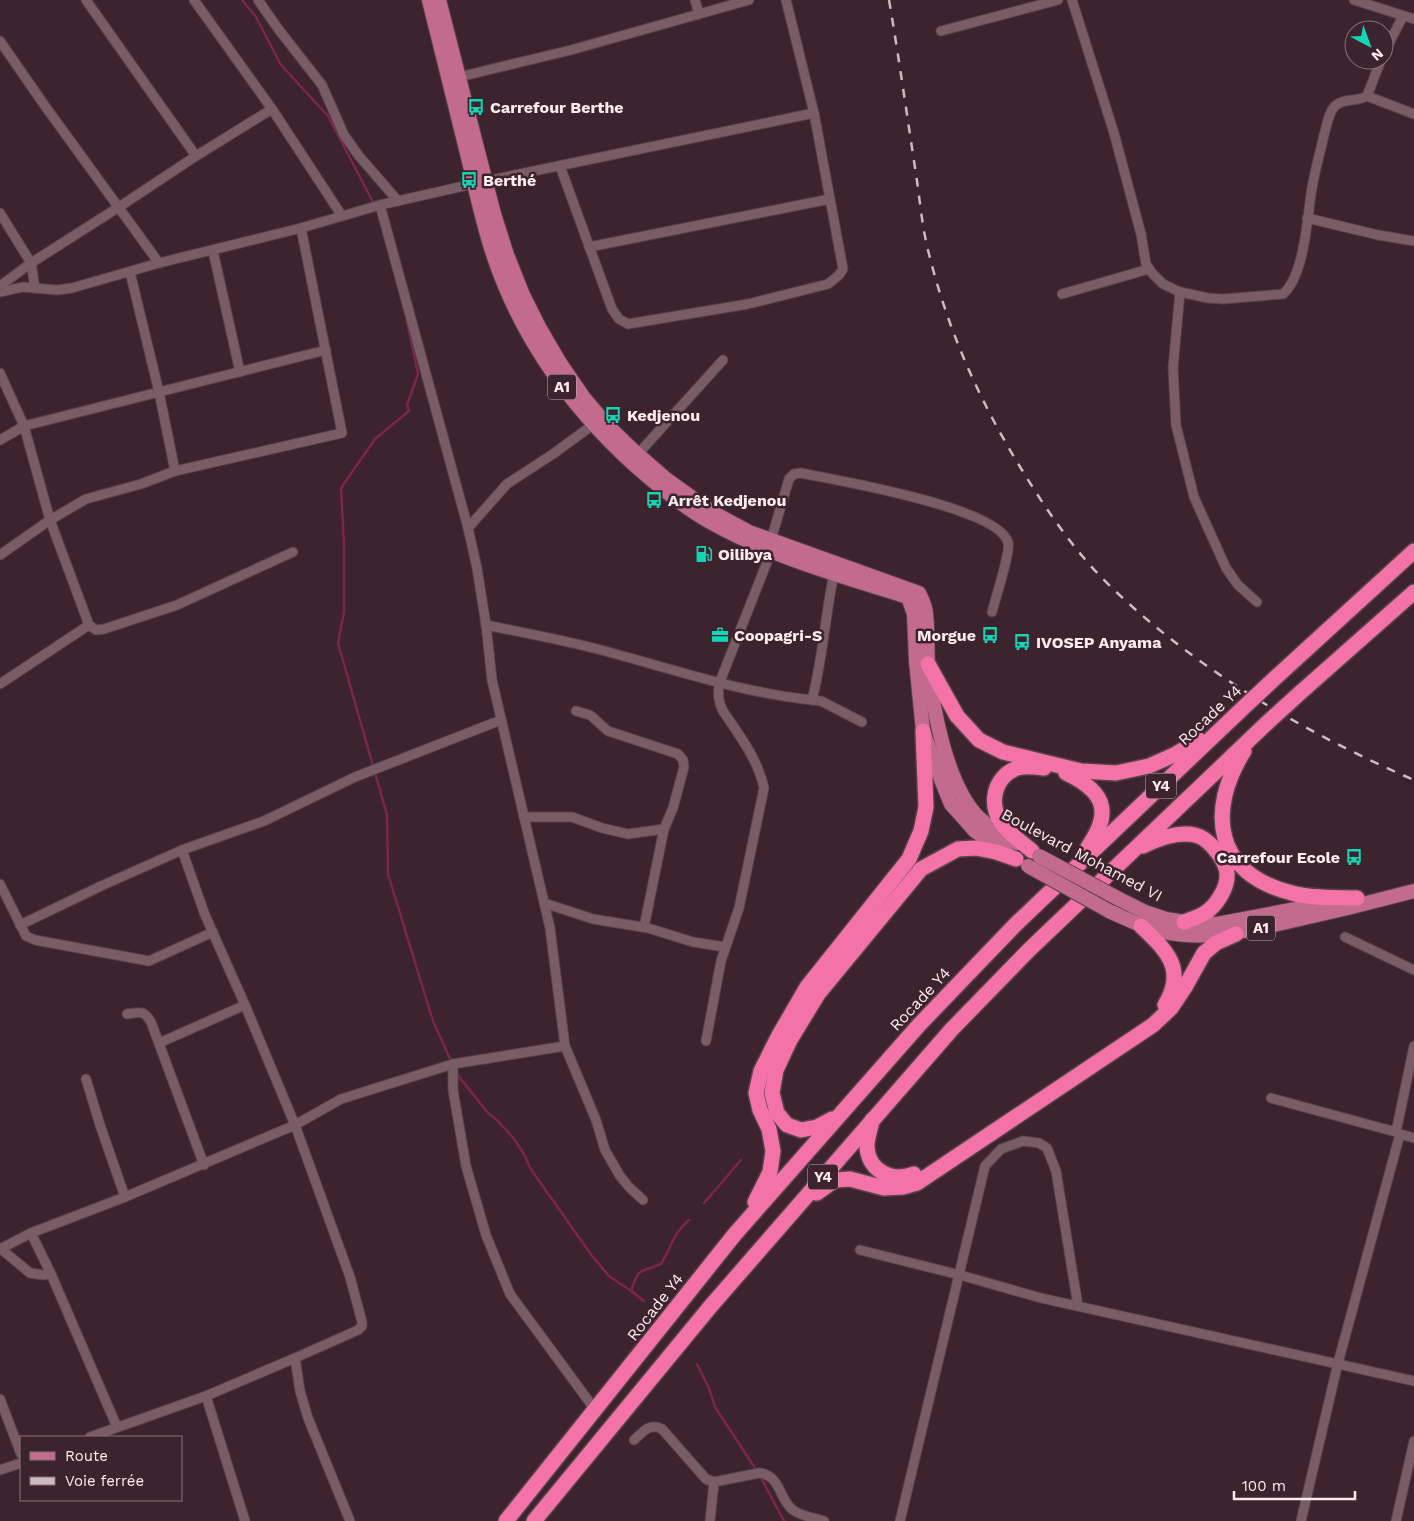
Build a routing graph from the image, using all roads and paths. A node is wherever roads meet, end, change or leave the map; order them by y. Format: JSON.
{"nodes":[{"id":1,"x":86,"y":0,"type":"edge"},
{"id":2,"x":194,"y":0,"type":"edge"},
{"id":3,"x":258,"y":0,"type":"edge"},
{"id":4,"x":429,"y":0,"type":"edge"},
{"id":5,"x":439,"y":0,"type":"edge"},
{"id":6,"x":695,"y":0,"type":"edge"},
{"id":7,"x":749,"y":0,"type":"edge"},
{"id":8,"x":786,"y":0,"type":"edge"},
{"id":9,"x":1058,"y":0,"type":"edge"},
{"id":10,"x":1072,"y":0,"type":"edge"},
{"id":11,"x":1354,"y":0,"type":"edge"},
{"id":12,"x":699,"y":14,"type":"junction"},
{"id":13,"x":1403,"y":16,"type":"junction"},
{"id":14,"x":1414,"y":18,"type":"edge"},
{"id":15,"x":942,"y":31,"type":"dead end"},
{"id":16,"x":1394,"y":34,"type":"edge"},
{"id":17,"x":0,"y":41,"type":"edge"},
{"id":18,"x":1377,"y":70,"type":"edge"},
{"id":19,"x":459,"y":77,"type":"junction"},
{"id":20,"x":1367,"y":96,"type":"junction"},
{"id":21,"x":272,"y":109,"type":"junction"},
{"id":22,"x":814,"y":113,"type":"junction"},
{"id":23,"x":1414,"y":114,"type":"edge"},
{"id":24,"x":196,"y":156,"type":"junction"},
{"id":25,"x":560,"y":166,"type":"junction"},
{"id":26,"x":480,"y":182,"type":"junction"},
{"id":27,"x":830,"y":199,"type":"junction"},
{"id":28,"x":398,"y":201,"type":"junction"},
{"id":29,"x":380,"y":205,"type":"junction"},
{"id":30,"x":119,"y":207,"type":"junction"},
{"id":31,"x":0,"y":213,"type":"edge"},
{"id":32,"x":342,"y":216,"type":"junction"},
{"id":33,"x":1307,"y":218,"type":"junction"},
{"id":34,"x":301,"y":228,"type":"junction"},
{"id":35,"x":1414,"y":241,"type":"edge"},
{"id":36,"x":589,"y":247,"type":"junction"},
{"id":37,"x":213,"y":251,"type":"junction"},
{"id":38,"x":31,"y":263,"type":"junction"},
{"id":39,"x":159,"y":263,"type":"junction"},
{"id":40,"x":1149,"y":269,"type":"junction"},
{"id":41,"x":130,"y":272,"type":"junction"},
{"id":42,"x":0,"y":286,"type":"edge"},
{"id":43,"x":35,"y":288,"type":"junction"},
{"id":44,"x":0,"y":292,"type":"edge"},
{"id":45,"x":1180,"y":292,"type":"junction"},
{"id":46,"x":1062,"y":294,"type":"dead end"},
{"id":47,"x":326,"y":350,"type":"junction"},
{"id":48,"x":723,"y":360,"type":"dead end"},
{"id":49,"x":240,"y":372,"type":"junction"},
{"id":50,"x":0,"y":373,"type":"edge"},
{"id":51,"x":159,"y":392,"type":"junction"},
{"id":52,"x":594,"y":424,"type":"junction"},
{"id":53,"x":24,"y":426,"type":"junction"},
{"id":54,"x":0,"y":440,"type":"edge"},
{"id":55,"x":638,"y":454,"type":"junction"},
{"id":56,"x":175,"y":472,"type":"junction"},
{"id":57,"x":50,"y":520,"type":"junction"},
{"id":58,"x":468,"y":528,"type":"junction"},
{"id":59,"x":771,"y":546,"type":"junction"},
{"id":60,"x":1414,"y":551,"type":"edge"},
{"id":61,"x":293,"y":552,"type":"dead end"},
{"id":62,"x":0,"y":555,"type":"edge"},
{"id":63,"x":834,"y":574,"type":"junction"},
{"id":64,"x":1414,"y":592,"type":"edge"},
{"id":65,"x":1257,"y":602,"type":"dead end"},
{"id":66,"x":992,"y":612,"type":"dead end"},
{"id":67,"x":90,"y":625,"type":"junction"},
{"id":68,"x":486,"y":625,"type":"junction"},
{"id":69,"x":928,"y":664,"type":"junction"},
{"id":70,"x":0,"y":684,"type":"edge"},
{"id":71,"x":719,"y":684,"type":"junction"},
{"id":72,"x":812,"y":700,"type":"junction"},
{"id":73,"x":576,"y":711,"type":"dead end"},
{"id":74,"x":501,"y":720,"type":"junction"},
{"id":75,"x":862,"y":722,"type":"dead end"},
{"id":76,"x":1228,"y":722,"type":"junction"},
{"id":77,"x":923,"y":731,"type":"junction"},
{"id":78,"x":1254,"y":735,"type":"junction"},
{"id":79,"x":524,"y":817,"type":"junction"},
{"id":80,"x":664,"y":829,"type":"junction"},
{"id":81,"x":182,"y":850,"type":"junction"},
{"id":82,"x":1132,"y":851,"type":"junction"},
{"id":83,"x":1029,"y":858,"type":"junction"},
{"id":84,"x":1078,"y":864,"type":"junction"},
{"id":85,"x":0,"y":884,"type":"edge"},
{"id":86,"x":1414,"y":884,"type":"edge"},
{"id":87,"x":1414,"y":891,"type":"edge"},
{"id":88,"x":1357,"y":898,"type":"junction"},
{"id":89,"x":544,"y":903,"type":"junction"},
{"id":90,"x":1184,"y":922,"type":"junction"},
{"id":91,"x":20,"y":925,"type":"junction"},
{"id":92,"x":1141,"y":926,"type":"junction"},
{"id":93,"x":644,"y":927,"type":"junction"},
{"id":94,"x":213,"y":932,"type":"junction"},
{"id":95,"x":1236,"y":934,"type":"junction"},
{"id":96,"x":1345,"y":937,"type":"dead end"},
{"id":97,"x":725,"y":947,"type":"junction"},
{"id":98,"x":1414,"y":970,"type":"edge"},
{"id":99,"x":246,"y":1004,"type":"junction"},
{"id":100,"x":127,"y":1014,"type":"dead end"},
{"id":101,"x":706,"y":1041,"type":"dead end"},
{"id":102,"x":159,"y":1043,"type":"junction"},
{"id":103,"x":566,"y":1046,"type":"junction"},
{"id":104,"x":1414,"y":1046,"type":"edge"},
{"id":105,"x":453,"y":1064,"type":"junction"},
{"id":106,"x":86,"y":1080,"type":"dead end"},
{"id":107,"x":1271,"y":1098,"type":"dead end"},
{"id":108,"x":838,"y":1116,"type":"junction"},
{"id":109,"x":872,"y":1119,"type":"junction"},
{"id":110,"x":295,"y":1125,"type":"junction"},
{"id":111,"x":1398,"y":1133,"type":"junction"},
{"id":112,"x":1414,"y":1138,"type":"edge"},
{"id":113,"x":204,"y":1164,"type":"junction"},
{"id":114,"x":125,"y":1197,"type":"junction"},
{"id":115,"x":643,"y":1200,"type":"dead end"},
{"id":116,"x":31,"y":1233,"type":"junction"},
{"id":117,"x":735,"y":1234,"type":"junction"},
{"id":118,"x":766,"y":1243,"type":"junction"},
{"id":119,"x":1,"y":1249,"type":"edge"},
{"id":120,"x":860,"y":1250,"type":"dead end"},
{"id":121,"x":51,"y":1274,"type":"junction"},
{"id":122,"x":960,"y":1275,"type":"junction"},
{"id":123,"x":1078,"y":1306,"type":"junction"},
{"id":124,"x":295,"y":1358,"type":"junction"},
{"id":125,"x":1338,"y":1363,"type":"junction"},
{"id":126,"x":1414,"y":1381,"type":"edge"},
{"id":127,"x":206,"y":1396,"type":"junction"},
{"id":128,"x":0,"y":1399,"type":"edge"},
{"id":129,"x":596,"y":1411,"type":"junction"},
{"id":130,"x":117,"y":1427,"type":"junction"},
{"id":131,"x":93,"y":1436,"type":"edge"},
{"id":132,"x":634,"y":1440,"type":"dead end"},
{"id":133,"x":1414,"y":1441,"type":"edge"},
{"id":134,"x":20,"y":1451,"type":"edge"},
{"id":135,"x":1412,"y":1454,"type":"edge"},
{"id":136,"x":20,"y":1463,"type":"edge"},
{"id":137,"x":0,"y":1470,"type":"edge"},
{"id":138,"x":714,"y":1482,"type":"junction"},
{"id":139,"x":245,"y":1521,"type":"edge"},
{"id":140,"x":350,"y":1521,"type":"edge"},
{"id":141,"x":506,"y":1521,"type":"edge"},
{"id":142,"x":534,"y":1521,"type":"edge"},
{"id":143,"x":710,"y":1521,"type":"edge"},
{"id":144,"x":824,"y":1521,"type":"edge"},
{"id":145,"x":900,"y":1521,"type":"edge"},
{"id":146,"x":1301,"y":1521,"type":"edge"},
{"id":147,"x":1396,"y":1521,"type":"edge"}],
"edges":[{"from":1,"to":24,"type":"street"},
{"from":2,"to":21,"type":"street"},
{"from":3,"to":28,"type":"street"},
{"from":4,"to":26,"type":"main road","name":"Boulevard Mohamed VI","number":"A1"},
{"from":5,"to":19,"type":"main road","name":"Boulevard Mohamed VI","number":"A1"},
{"from":6,"to":12,"type":"street"},
{"from":7,"to":12,"type":"street"},
{"from":8,"to":22,"type":"street"},
{"from":9,"to":15,"type":"street"},
{"from":10,"to":40,"type":"street"},
{"from":11,"to":13,"type":"street"},
{"from":12,"to":19,"type":"street"},
{"from":13,"to":14,"type":"street"},
{"from":13,"to":16,"type":"street"},
{"from":17,"to":30,"type":"street"},
{"from":18,"to":20,"type":"street"},
{"from":19,"to":26,"type":"main road","name":"Boulevard Mohamed VI","number":"A1"},
{"from":20,"to":23,"type":"street"},
{"from":20,"to":33,"type":"street"},
{"from":21,"to":24,"type":"street"},
{"from":21,"to":32,"type":"street"},
{"from":22,"to":25,"type":"street"},
{"from":22,"to":27,"type":"street"},
{"from":24,"to":30,"type":"street"},
{"from":25,"to":26,"type":"street"},
{"from":25,"to":36,"type":"street"},
{"from":26,"to":28,"type":"street"},
{"from":26,"to":52,"type":"main road","name":"Boulevard Mohamed VI","number":"A1"},
{"from":26,"to":55,"type":"main road","name":"Boulevard Mohamed VI","number":"A1"},
{"from":27,"to":36,"type":"street"},
{"from":27,"to":36,"type":"street"},
{"from":28,"to":29,"type":"street"},
{"from":29,"to":32,"type":"street"},
{"from":29,"to":58,"type":"street"},
{"from":30,"to":38,"type":"street"},
{"from":30,"to":39,"type":"street"},
{"from":31,"to":38,"type":"street"},
{"from":32,"to":34,"type":"street"},
{"from":33,"to":35,"type":"street"},
{"from":33,"to":45,"type":"street"},
{"from":34,"to":37,"type":"street"},
{"from":34,"to":47,"type":"street"},
{"from":37,"to":39,"type":"street"},
{"from":37,"to":49,"type":"street"},
{"from":38,"to":42,"type":"street"},
{"from":38,"to":43,"type":"street"},
{"from":39,"to":41,"type":"street"},
{"from":40,"to":45,"type":"street"},
{"from":40,"to":46,"type":"street"},
{"from":41,"to":43,"type":"street"},
{"from":41,"to":51,"type":"street"},
{"from":43,"to":44,"type":"street"},
{"from":45,"to":65,"type":"street"},
{"from":47,"to":49,"type":"street"},
{"from":47,"to":56,"type":"street"},
{"from":48,"to":55,"type":"street"},
{"from":49,"to":51,"type":"street"},
{"from":50,"to":53,"type":"street"},
{"from":51,"to":53,"type":"street"},
{"from":51,"to":56,"type":"street"},
{"from":52,"to":58,"type":"street"},
{"from":52,"to":59,"type":"main road","name":"Boulevard Mohamed VI","number":"A1"},
{"from":53,"to":54,"type":"street"},
{"from":53,"to":57,"type":"street"},
{"from":55,"to":59,"type":"main road","name":"Boulevard Mohamed VI","number":"A1"},
{"from":56,"to":57,"type":"street"},
{"from":57,"to":62,"type":"street"},
{"from":57,"to":67,"type":"street"},
{"from":58,"to":68,"type":"street"},
{"from":59,"to":63,"type":"main road","name":"Boulevard Mohamed VI","number":"A1"},
{"from":59,"to":66,"type":"street"},
{"from":59,"to":69,"type":"main road","name":"Boulevard Mohamed VI","number":"A1"},
{"from":59,"to":71,"type":"street"},
{"from":60,"to":76,"type":"highway","name":"Rocade Y4","number":"Y4","bridge":true},
{"from":61,"to":67,"type":"street"},
{"from":63,"to":72,"type":"street"},
{"from":63,"to":77,"type":"main road","name":"Boulevard Mohamed VI","number":"A1"},
{"from":64,"to":78,"type":"highway","number":"Y4","bridge":true},
{"from":67,"to":70,"type":"street"},
{"from":68,"to":71,"type":"street"},
{"from":68,"to":74,"type":"street"},
{"from":69,"to":76,"type":"highway"},
{"from":69,"to":83,"type":"main road","name":"Boulevard Mohamed VI","number":"A1"},
{"from":71,"to":72,"type":"street"},
{"from":71,"to":97,"type":"street"},
{"from":72,"to":75,"type":"street"},
{"from":73,"to":80,"type":"street"},
{"from":74,"to":79,"type":"street"},
{"from":74,"to":81,"type":"street"},
{"from":76,"to":84,"type":"highway","name":"Rocade Y4","number":"Y4"},
{"from":77,"to":83,"type":"main road","name":"Boulevard Mohamed VI","number":"A1"},
{"from":77,"to":117,"type":"highway"},
{"from":78,"to":82,"type":"highway","number":"Y4"},
{"from":78,"to":88,"type":"highway"},
{"from":79,"to":80,"type":"street"},
{"from":79,"to":89,"type":"street"},
{"from":80,"to":93,"type":"street"},
{"from":81,"to":91,"type":"street"},
{"from":81,"to":94,"type":"street"},
{"from":82,"to":90,"type":"highway"},
{"from":82,"to":109,"type":"highway","number":"Y4"},
{"from":83,"to":84,"type":"highway"},
{"from":83,"to":90,"type":"main road","name":"Boulevard Mohamed VI","number":"A1","bridge":true},
{"from":83,"to":92,"type":"main road","name":"Boulevard Mohamed VI","number":"A1","bridge":true},
{"from":83,"to":108,"type":"highway"},
{"from":84,"to":108,"type":"highway","name":"Rocade Y4","number":"Y4"},
{"from":85,"to":91,"type":"street"},
{"from":86,"to":88,"type":"main road","name":"Boulevard Mohamed VI","number":"A1"},
{"from":87,"to":95,"type":"main road","name":"Boulevard Mohamed VI","number":"A1"},
{"from":88,"to":90,"type":"main road","name":"Boulevard Mohamed VI","number":"A1"},
{"from":89,"to":93,"type":"street"},
{"from":89,"to":103,"type":"street"},
{"from":91,"to":94,"type":"street"},
{"from":92,"to":95,"type":"main road","name":"Boulevard Mohamed VI","number":"A1"},
{"from":92,"to":109,"type":"highway"},
{"from":93,"to":97,"type":"street"},
{"from":94,"to":99,"type":"street"},
{"from":95,"to":118,"type":"highway"},
{"from":96,"to":98,"type":"street"},
{"from":97,"to":101,"type":"street"},
{"from":99,"to":102,"type":"street"},
{"from":99,"to":110,"type":"street"},
{"from":100,"to":102,"type":"street"},
{"from":102,"to":113,"type":"street"},
{"from":103,"to":105,"type":"street"},
{"from":103,"to":115,"type":"street"},
{"from":104,"to":111,"type":"street"},
{"from":105,"to":110,"type":"street"},
{"from":105,"to":129,"type":"street"},
{"from":106,"to":114,"type":"street"},
{"from":107,"to":111,"type":"street"},
{"from":108,"to":117,"type":"highway","name":"Rocade Y4","number":"Y4"},
{"from":109,"to":118,"type":"highway","number":"Y4"},
{"from":110,"to":113,"type":"street"},
{"from":110,"to":124,"type":"street"},
{"from":111,"to":112,"type":"street"},
{"from":111,"to":125,"type":"street"},
{"from":113,"to":114,"type":"street"},
{"from":114,"to":116,"type":"street"},
{"from":116,"to":119,"type":"street"},
{"from":116,"to":121,"type":"street"},
{"from":117,"to":129,"type":"highway","name":"Rocade Y4","number":"Y4"},
{"from":118,"to":142,"type":"highway","number":"Y4"},
{"from":119,"to":121,"type":"street"},
{"from":120,"to":122,"type":"street"},
{"from":121,"to":130,"type":"street"},
{"from":122,"to":123,"type":"street"},
{"from":122,"to":123,"type":"street"},
{"from":122,"to":145,"type":"street"},
{"from":123,"to":125,"type":"street"},
{"from":124,"to":127,"type":"street"},
{"from":124,"to":140,"type":"street"},
{"from":125,"to":126,"type":"street"},
{"from":125,"to":146,"type":"street"},
{"from":127,"to":130,"type":"street"},
{"from":127,"to":139,"type":"street"},
{"from":128,"to":134,"type":"street"},
{"from":129,"to":141,"type":"highway","name":"Rocade Y4","number":"Y4"},
{"from":130,"to":131,"type":"street"},
{"from":132,"to":138,"type":"street"},
{"from":133,"to":135,"type":"street"},
{"from":135,"to":147,"type":"street"},
{"from":136,"to":137,"type":"street"},
{"from":138,"to":143,"type":"street"},
{"from":138,"to":144,"type":"street"}]}
